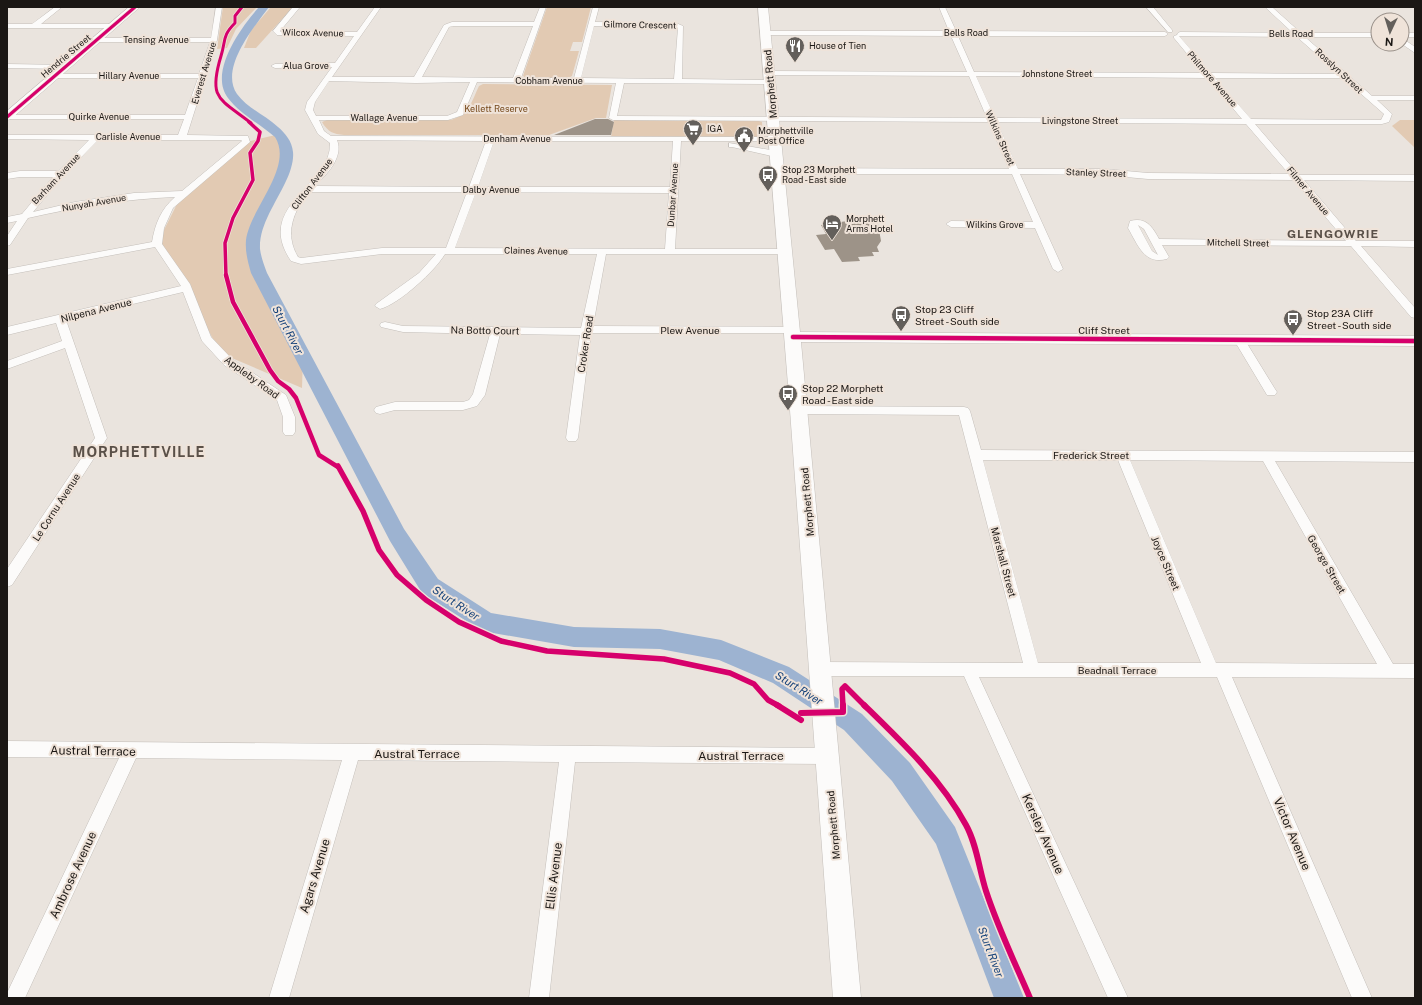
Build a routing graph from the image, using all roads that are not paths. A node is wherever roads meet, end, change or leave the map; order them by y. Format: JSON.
{"nodes":[{"id":1,"x":59,"y":7,"type":"edge"},
{"id":2,"x":135,"y":7,"type":"edge"},
{"id":3,"x":219,"y":7,"type":"edge"},
{"id":4,"x":296,"y":7,"type":"edge"},
{"id":5,"x":378,"y":7,"type":"edge"},
{"id":6,"x":543,"y":7,"type":"edge"},
{"id":7,"x":596,"y":7,"type":"edge"},
{"id":8,"x":763,"y":7,"type":"edge"},
{"id":9,"x":942,"y":7,"type":"edge"},
{"id":10,"x":1149,"y":7,"type":"edge"},
{"id":11,"x":1268,"y":7,"type":"edge"},
{"id":12,"x":536,"y":24,"type":"junction"},
{"id":13,"x":591,"y":24,"type":"junction"},
{"id":14,"x":7,"y":26,"type":"edge"},
{"id":15,"x":34,"y":26,"type":"junction"},
{"id":16,"x":114,"y":26,"type":"junction"},
{"id":17,"x":1168,"y":32,"type":"junction"},
{"id":18,"x":766,"y":33,"type":"junction"},
{"id":19,"x":953,"y":33,"type":"junction"},
{"id":20,"x":358,"y":34,"type":"junction"},
{"id":21,"x":1299,"y":34,"type":"junction"},
{"id":22,"x":1178,"y":35,"type":"junction"},
{"id":23,"x":1370,"y":35,"type":"edge"},
{"id":24,"x":98,"y":40,"type":"junction"},
{"id":25,"x":214,"y":40,"type":"junction"},
{"id":26,"x":7,"y":66,"type":"edge"},
{"id":27,"x":66,"y":66,"type":"junction"},
{"id":28,"x":275,"y":66,"type":"dead end"},
{"id":29,"x":337,"y":66,"type":"junction"},
{"id":30,"x":971,"y":74,"type":"junction"},
{"id":31,"x":1208,"y":75,"type":"junction"},
{"id":32,"x":55,"y":76,"type":"junction"},
{"id":33,"x":203,"y":76,"type":"junction"},
{"id":34,"x":1344,"y":76,"type":"junction"},
{"id":35,"x":770,"y":78,"type":"junction"},
{"id":36,"x":327,"y":79,"type":"junction"},
{"id":37,"x":416,"y":80,"type":"junction"},
{"id":38,"x":474,"y":81,"type":"junction"},
{"id":39,"x":516,"y":81,"type":"junction"},
{"id":40,"x":577,"y":81,"type":"junction"},
{"id":41,"x":620,"y":82,"type":"junction"},
{"id":42,"x":678,"y":82,"type":"junction"},
{"id":43,"x":1368,"y":98,"type":"junction"},
{"id":44,"x":1415,"y":98,"type":"edge"},
{"id":45,"x":8,"y":115,"type":"edge"},
{"id":46,"x":190,"y":117,"type":"junction"},
{"id":47,"x":313,"y":118,"type":"junction"},
{"id":48,"x":773,"y":118,"type":"junction"},
{"id":49,"x":992,"y":120,"type":"junction"},
{"id":50,"x":1248,"y":120,"type":"junction"},
{"id":51,"x":1386,"y":120,"type":"joint"},
{"id":52,"x":7,"y":137,"type":"edge"},
{"id":53,"x":96,"y":137,"type":"junction"},
{"id":54,"x":182,"y":137,"type":"junction"},
{"id":55,"x":329,"y":138,"type":"junction"},
{"id":56,"x":491,"y":138,"type":"junction"},
{"id":57,"x":677,"y":139,"type":"junction"},
{"id":58,"x":705,"y":139,"type":"junction"},
{"id":59,"x":774,"y":139,"type":"junction"},
{"id":60,"x":776,"y":154,"type":"junction"},
{"id":61,"x":778,"y":171,"type":"junction"},
{"id":62,"x":1016,"y":172,"type":"junction"},
{"id":63,"x":59,"y":174,"type":"junction"},
{"id":64,"x":7,"y":176,"type":"edge"},
{"id":65,"x":1297,"y":177,"type":"junction"},
{"id":66,"x":1415,"y":178,"type":"edge"},
{"id":67,"x":307,"y":189,"type":"junction"},
{"id":68,"x":472,"y":190,"type":"junction"},
{"id":69,"x":674,"y":190,"type":"junction"},
{"id":70,"x":182,"y":194,"type":"junction"},
{"id":71,"x":22,"y":217,"type":"junction"},
{"id":72,"x":7,"y":220,"type":"edge"},
{"id":73,"x":950,"y":224,"type":"dead end"},
{"id":74,"x":1039,"y":225,"type":"junction"},
{"id":75,"x":1158,"y":242,"type":"dead end"},
{"id":76,"x":7,"y":244,"type":"edge"},
{"id":77,"x":157,"y":244,"type":"junction"},
{"id":78,"x":1352,"y":244,"type":"junction"},
{"id":79,"x":1415,"y":244,"type":"edge"},
{"id":80,"x":446,"y":250,"type":"junction"},
{"id":81,"x":602,"y":252,"type":"junction"},
{"id":82,"x":670,"y":252,"type":"junction"},
{"id":83,"x":784,"y":252,"type":"junction"},
{"id":84,"x":291,"y":256,"type":"joint"},
{"id":85,"x":1058,"y":269,"type":"dead end"},
{"id":86,"x":7,"y":272,"type":"edge"},
{"id":87,"x":186,"y":288,"type":"junction"},
{"id":88,"x":380,"y":306,"type":"dead end"},
{"id":89,"x":1415,"y":315,"type":"edge"},
{"id":90,"x":60,"y":319,"type":"junction"},
{"id":91,"x":384,"y":325,"type":"dead end"},
{"id":92,"x":496,"y":330,"type":"junction"},
{"id":93,"x":587,"y":330,"type":"junction"},
{"id":94,"x":7,"y":331,"type":"edge"},
{"id":95,"x":793,"y":334,"type":"junction"},
{"id":96,"x":1239,"y":340,"type":"junction"},
{"id":97,"x":1415,"y":341,"type":"edge"},
{"id":98,"x":68,"y":343,"type":"junction"},
{"id":99,"x":7,"y":365,"type":"edge"},
{"id":100,"x":1272,"y":392,"type":"dead end"},
{"id":101,"x":380,"y":410,"type":"dead end"},
{"id":102,"x":799,"y":410,"type":"junction"},
{"id":103,"x":289,"y":432,"type":"dead end"},
{"id":104,"x":572,"y":438,"type":"dead end"},
{"id":105,"x":976,"y":454,"type":"junction"},
{"id":106,"x":1122,"y":456,"type":"junction"},
{"id":107,"x":1266,"y":456,"type":"junction"},
{"id":108,"x":1414,"y":458,"type":"edge"},
{"id":109,"x":7,"y":581,"type":"edge"},
{"id":110,"x":968,"y":669,"type":"junction"},
{"id":111,"x":1032,"y":670,"type":"junction"},
{"id":112,"x":1216,"y":670,"type":"junction"},
{"id":113,"x":1389,"y":671,"type":"junction"},
{"id":114,"x":1415,"y":671,"type":"edge"},
{"id":115,"x":820,"y":676,"type":"junction"},
{"id":116,"x":7,"y":749,"type":"edge"},
{"id":117,"x":131,"y":751,"type":"junction"},
{"id":118,"x":352,"y":753,"type":"junction"},
{"id":119,"x":568,"y":755,"type":"junction"},
{"id":120,"x":827,"y":756,"type":"junction"},
{"id":121,"x":15,"y":998,"type":"edge"},
{"id":122,"x":279,"y":998,"type":"edge"},
{"id":123,"x":539,"y":998,"type":"edge"},
{"id":124,"x":847,"y":998,"type":"edge"},
{"id":125,"x":1118,"y":998,"type":"edge"},
{"id":126,"x":1362,"y":998,"type":"edge"}],
"edges":[{"from":1,"to":15,"type":"street"},
{"from":2,"to":16,"type":"main road","name":"Hendrie Street"},
{"from":3,"to":25,"type":"street","name":"Everest Avenue"},
{"from":4,"to":20,"type":"street","name":"Wilcox Avenue"},
{"from":5,"to":20,"type":"street"},
{"from":6,"to":12,"type":"street"},
{"from":7,"to":13,"type":"street"},
{"from":8,"to":18,"type":"main road","name":"Morphett Road"},
{"from":9,"to":19,"type":"street","name":"Wilkins Street"},
{"from":10,"to":17,"type":"street"},
{"from":11,"to":21,"type":"street","name":"Rosslyn Street"},
{"from":12,"to":37,"type":"street"},
{"from":12,"to":39,"type":"street"},
{"from":13,"to":40,"type":"street"},
{"from":13,"to":42,"type":"street","name":"Gilmore Crescent"},
{"from":14,"to":15,"type":"street"},
{"from":15,"to":16,"type":"street"},
{"from":16,"to":24,"type":"main road","name":"Hendrie Street"},
{"from":17,"to":19,"type":"street","name":"Bells Road"},
{"from":17,"to":22,"type":"street","name":"Bells Road"},
{"from":18,"to":19,"type":"street","name":"Bells Road"},
{"from":18,"to":35,"type":"main road","name":"Morphett Road"},
{"from":19,"to":30,"type":"street","name":"Wilkins Street"},
{"from":20,"to":29,"type":"street"},
{"from":21,"to":22,"type":"street","name":"Bells Road"},
{"from":21,"to":23,"type":"street","name":"Bells Road"},
{"from":21,"to":34,"type":"street","name":"Rosslyn Street"},
{"from":22,"to":31,"type":"street","name":"Philmore Avenue"},
{"from":24,"to":25,"type":"street","name":"Tensing Avenue"},
{"from":24,"to":27,"type":"main road","name":"Hendrie Street"},
{"from":25,"to":33,"type":"street","name":"Everest Avenue"},
{"from":26,"to":27,"type":"street"},
{"from":27,"to":32,"type":"main road","name":"Hendrie Street"},
{"from":28,"to":29,"type":"street","name":"Alua Grove"},
{"from":29,"to":36,"type":"street"},
{"from":30,"to":31,"type":"street","name":"Johnstone Street"},
{"from":30,"to":35,"type":"street","name":"Johnstone Street"},
{"from":30,"to":49,"type":"street","name":"Wilkins Street"},
{"from":31,"to":34,"type":"street","name":"Johnstone Street"},
{"from":31,"to":50,"type":"street","name":"Philmore Avenue"},
{"from":32,"to":33,"type":"street","name":"Hillary Avenue"},
{"from":32,"to":45,"type":"main road","name":"Hendrie Street"},
{"from":33,"to":46,"type":"street","name":"Everest Avenue"},
{"from":34,"to":43,"type":"street","name":"Rosslyn Street"},
{"from":35,"to":42,"type":"street","name":"Cobham Avenue"},
{"from":35,"to":48,"type":"main road","name":"Morphett Road"},
{"from":36,"to":37,"type":"street","name":"Cobham Avenue"},
{"from":36,"to":47,"type":"street"},
{"from":37,"to":38,"type":"street","name":"Cobham Avenue"},
{"from":38,"to":39,"type":"street","name":"Cobham Avenue"},
{"from":38,"to":47,"type":"street","name":"Wallage Avenue"},
{"from":39,"to":40,"type":"street","name":"Cobham Avenue"},
{"from":40,"to":41,"type":"street","name":"Cobham Avenue"},
{"from":41,"to":42,"type":"street","name":"Cobham Avenue"},
{"from":41,"to":48,"type":"street","name":"Livingstone Street"},
{"from":43,"to":44,"type":"street"},
{"from":43,"to":51,"type":"street","name":"Rosslyn Street"},
{"from":45,"to":46,"type":"street","name":"Quirke Avenue"},
{"from":46,"to":54,"type":"street","name":"Everest Avenue"},
{"from":47,"to":55,"type":"street","name":"Clifton Avenue"},
{"from":48,"to":49,"type":"street","name":"Livingstone Street"},
{"from":48,"to":59,"type":"main road","name":"Morphett Road"},
{"from":49,"to":50,"type":"street","name":"Livingstone Street"},
{"from":49,"to":62,"type":"street","name":"Wilkins Street"},
{"from":50,"to":51,"type":"street","name":"Livingstone Street"},
{"from":50,"to":65,"type":"street","name":"Filmer Avenue"},
{"from":52,"to":53,"type":"street","name":"Carlisle Avenue"},
{"from":53,"to":54,"type":"street","name":"Carlisle Avenue"},
{"from":53,"to":63,"type":"street","name":"Barham Avenue"},
{"from":54,"to":70,"type":"street","name":"Carlisle Avenue"},
{"from":55,"to":56,"type":"street","name":"Denham Avenue"},
{"from":55,"to":67,"type":"street","name":"Clifton Avenue"},
{"from":56,"to":57,"type":"street","name":"Denham Avenue"},
{"from":56,"to":68,"type":"street"},
{"from":57,"to":58,"type":"street","name":"Denham Avenue"},
{"from":57,"to":69,"type":"street","name":"Dunbar Avenue"},
{"from":58,"to":59,"type":"street","name":"Denham Avenue"},
{"from":58,"to":60,"type":"street","name":"Denham Avenue"},
{"from":59,"to":60,"type":"main road","name":"Morphett Road"},
{"from":60,"to":61,"type":"main road","name":"Morphett Road"},
{"from":61,"to":62,"type":"street","name":"Stanley Street"},
{"from":61,"to":83,"type":"main road","name":"Morphett Road"},
{"from":62,"to":65,"type":"street","name":"Stanley Street"},
{"from":62,"to":74,"type":"street","name":"Wilkins Street"},
{"from":63,"to":64,"type":"street"},
{"from":63,"to":71,"type":"street","name":"Barham Avenue"},
{"from":65,"to":66,"type":"street","name":"Stanley Street"},
{"from":65,"to":78,"type":"street","name":"Filmer Avenue"},
{"from":67,"to":68,"type":"street","name":"Dalby Avenue"},
{"from":67,"to":84,"type":"street","name":"Clifton Avenue"},
{"from":68,"to":69,"type":"street","name":"Dalby Avenue"},
{"from":68,"to":80,"type":"street"},
{"from":69,"to":82,"type":"street","name":"Dunbar Avenue"},
{"from":70,"to":71,"type":"street","name":"Nunyah Avenue"},
{"from":70,"to":77,"type":"street"},
{"from":71,"to":72,"type":"street","name":"Nunyah Avenue"},
{"from":71,"to":76,"type":"street","name":"Barham Avenue"},
{"from":73,"to":74,"type":"street","name":"Wilkins Grove"},
{"from":74,"to":85,"type":"street","name":"Wilkins Street"},
{"from":75,"to":78,"type":"street","name":"Mitchell Street"},
{"from":77,"to":86,"type":"street"},
{"from":77,"to":87,"type":"street","name":"Appleby Road"},
{"from":78,"to":79,"type":"street","name":"Mitchell Street"},
{"from":78,"to":89,"type":"street","name":"Filmer Avenue"},
{"from":80,"to":81,"type":"street","name":"Claines Avenue"},
{"from":80,"to":84,"type":"street","name":"Claines Avenue"},
{"from":80,"to":88,"type":"street"},
{"from":81,"to":82,"type":"street","name":"Claines Avenue"},
{"from":81,"to":93,"type":"street","name":"Croker Road"},
{"from":82,"to":83,"type":"street","name":"Claines Avenue"},
{"from":83,"to":95,"type":"main road","name":"Morphett Road"},
{"from":87,"to":90,"type":"street","name":"Nilpena Avenue"},
{"from":87,"to":103,"type":"street","name":"Appleby Road"},
{"from":90,"to":94,"type":"street","name":"Nilpena Avenue"},
{"from":90,"to":98,"type":"street","name":"Le Cornu Avenue"},
{"from":91,"to":92,"type":"street","name":"Na Botto Court"},
{"from":92,"to":93,"type":"street","name":"Na Botto Court"},
{"from":92,"to":101,"type":"street"},
{"from":93,"to":95,"type":"street","name":"Plew Avenue"},
{"from":93,"to":104,"type":"street","name":"Croker Road"},
{"from":95,"to":96,"type":"main road","name":"Cliff Street"},
{"from":95,"to":102,"type":"main road","name":"Morphett Road"},
{"from":96,"to":97,"type":"main road","name":"Cliff Street"},
{"from":96,"to":100,"type":"street"},
{"from":98,"to":99,"type":"street"},
{"from":98,"to":109,"type":"street","name":"Le Cornu Avenue"},
{"from":102,"to":105,"type":"street"},
{"from":102,"to":115,"type":"main road","name":"Morphett Road"},
{"from":105,"to":106,"type":"street","name":"Frederick Street"},
{"from":105,"to":111,"type":"street","name":"Marshall Street"},
{"from":106,"to":107,"type":"street","name":"Frederick Street"},
{"from":106,"to":112,"type":"street","name":"Joyce Street"},
{"from":107,"to":108,"type":"street","name":"Frederick Street"},
{"from":107,"to":113,"type":"street","name":"George Street"},
{"from":110,"to":111,"type":"street","name":"Beadnall Terrace"},
{"from":110,"to":115,"type":"street","name":"Beadnall Terrace"},
{"from":110,"to":125,"type":"street","name":"Kersley Avenue"},
{"from":111,"to":112,"type":"street","name":"Beadnall Terrace"},
{"from":112,"to":113,"type":"street","name":"Beadnall Terrace"},
{"from":112,"to":126,"type":"street","name":"Victor Avenue"},
{"from":113,"to":114,"type":"street","name":"Beadnall Terrace"},
{"from":115,"to":120,"type":"main road","name":"Morphett Road"},
{"from":116,"to":117,"type":"street","name":"Austral Terrace"},
{"from":117,"to":118,"type":"street","name":"Austral Terrace"},
{"from":117,"to":121,"type":"street","name":"Ambrose Avenue"},
{"from":118,"to":119,"type":"street","name":"Austral Terrace"},
{"from":118,"to":122,"type":"street","name":"Agars Avenue"},
{"from":119,"to":120,"type":"street","name":"Austral Terrace"},
{"from":119,"to":123,"type":"street","name":"Ellis Avenue"},
{"from":120,"to":124,"type":"main road","name":"Morphett Road"}]}
